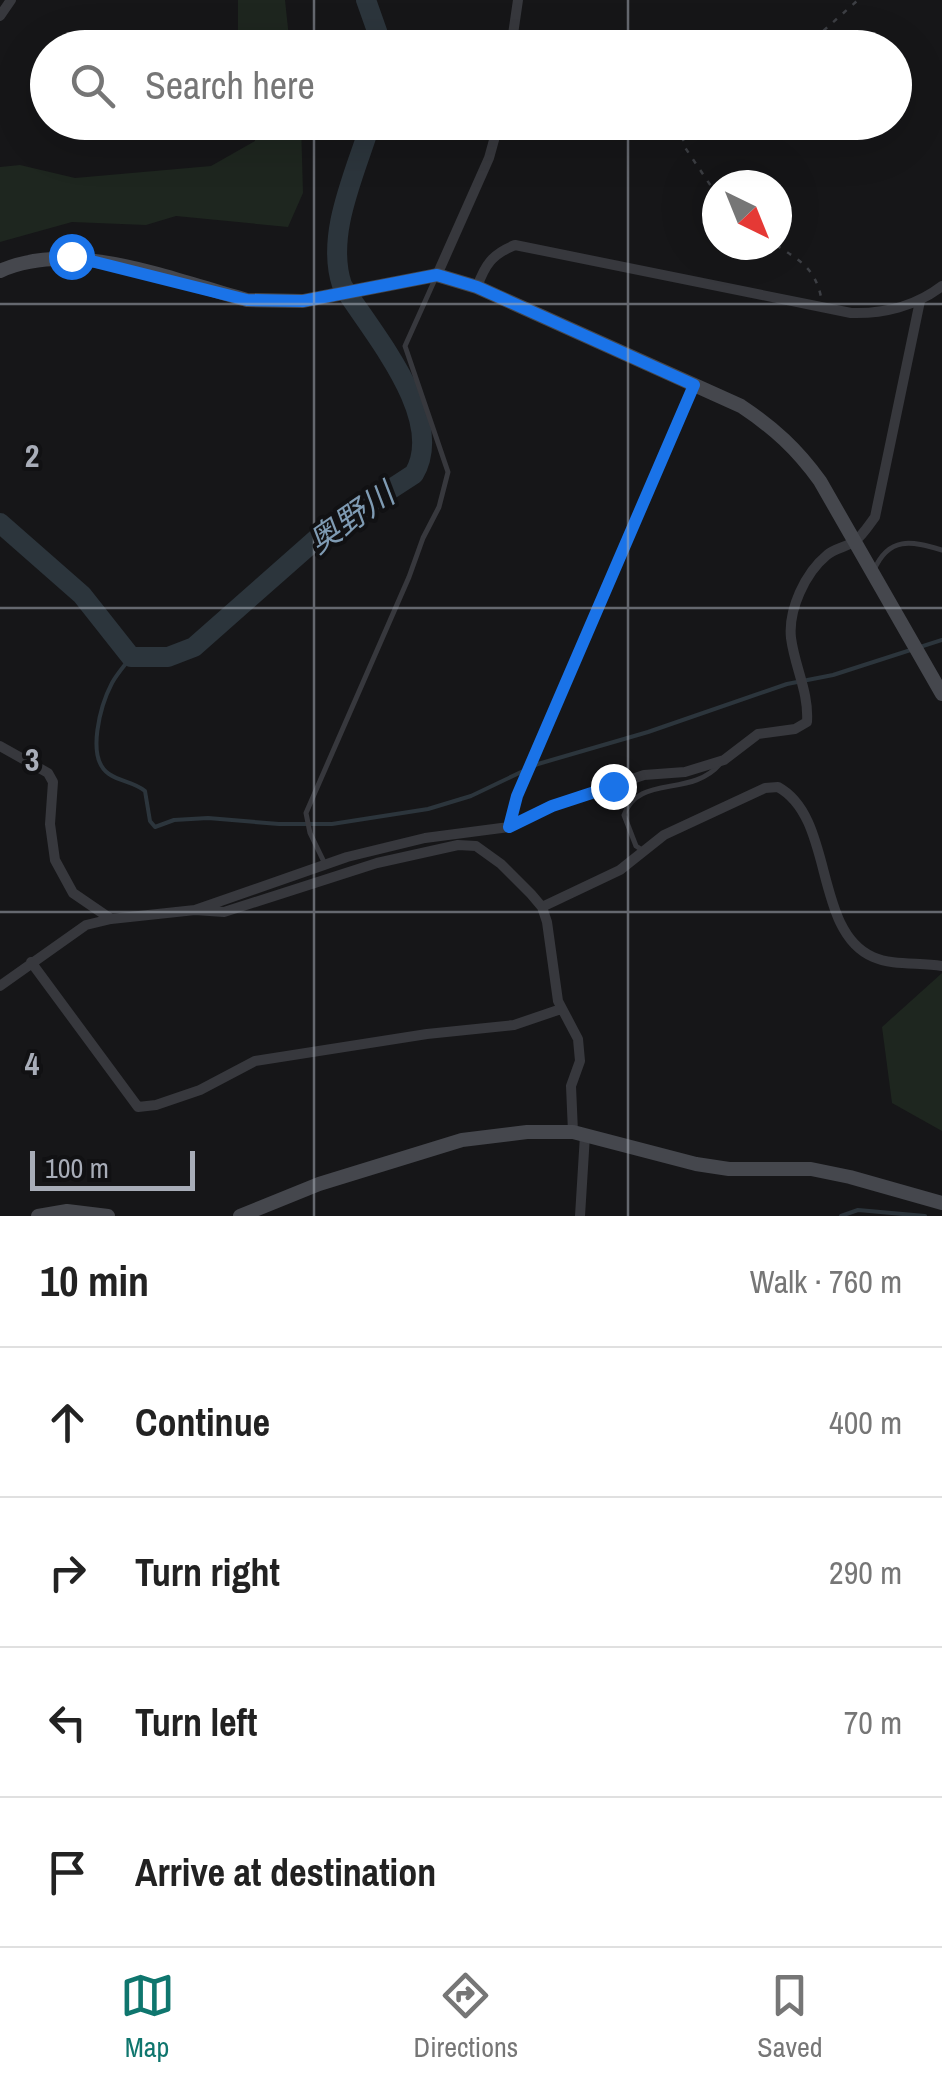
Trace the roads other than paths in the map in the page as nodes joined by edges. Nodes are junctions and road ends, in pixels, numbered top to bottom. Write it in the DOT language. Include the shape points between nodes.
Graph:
graph roads {
  1 [pos="11,0"];
  2 [pos="518,0"];
  3 [pos="0,16"];
  4 [pos="514,30"];
  5 [pos="494,140"];
  6 [pos="0,271"];
  7 [pos="437,275"];
  8 [pos="942,286"];
  9 [pos="477,287"];
  10 [pos="920,301"];
  11 [pos="694,385"];
  12 [pos="854,541"];
  13 [pos="942,550"];
  14 [pos="872,574"];
  15 [pos="942,694"];
  16 [pos="0,746"];
  17 [pos="724,760"];
  18 [pos="509,827"];
  19 [pos="642,850"];
  20 [pos="325,864"];
  21 [pos="542,907"];
  22 [pos="195,910"];
  23 [pos="111,919"];
  24 [pos="31,962"];
  25 [pos="942,966"];
  26 [pos="0,986"];
  27 [pos="561,1009"];
  28 [pos="579,1133"];
  29 [pos="942,1204"];
  30 [pos="38,1216"];
  31 [pos="108,1216"];
  32 [pos="240,1216"];
  33 [pos="580,1216"];
  1 -- 3 [label="street"];
  2 -- 4 [label="street"];
  5 -- 7 [label="street"];
  6 -- 7 [label="street" via="34,258 71,256 273,302"];
  7 -- 9 [label="street"];
  7 -- 20 [label="lane" via="405,346 448,472 439,507 306,813"];
  8 -- 10 [label="street"];
  9 -- 10 [label="street" via="486,264 515,246 824,308 872,314"];
  9 -- 11 [label="street"];
  10 -- 12 [label="street" via="876,517"];
  11 -- 12 [label="street" via="741,406 788,440"];
  11 -- 18 [label="lane"];
  12 -- 14 [label="street"];
  12 -- 17 [label="street" via="829,553 798,598 791,636 807,722 758,734"];
  13 -- 14 [label="lane" via="906,544 887,549"];
  14 -- 15 [label="street"];
  16 -- 23 [label="street" via="54,782 55,860 74,894"];
  17 -- 18 [label="street" via="644,775"];
  17 -- 19 [label="lane" via="703,780 646,790 626,808"];
  18 -- 20 [label="street" via="426,838"];
  19 -- 21 [label="street" via="620,870"];
  19 -- 25 [label="street" via="778,787 796,801 852,940 874,957"];
  20 -- 22 [label="street"];
  21 -- 22 [label="street" via="487,853 458,845 224,912"];
  21 -- 27 [label="street"];
  22 -- 23 [label="street"];
  23 -- 24 [label="street" via="86,925"];
  24 -- 26 [label="street"];
  24 -- 27 [label="street" via="138,1107 200,1090 255,1061 514,1026"];
  27 -- 28 [label="street" via="578,1039 580,1061 571,1086"];
  28 -- 29 [label="street" via="696,1164 850,1177"];
  28 -- 32 [label="street" via="462,1140"];
  28 -- 33 [label="street"];
  30 -- 31 [label="street"];
}
